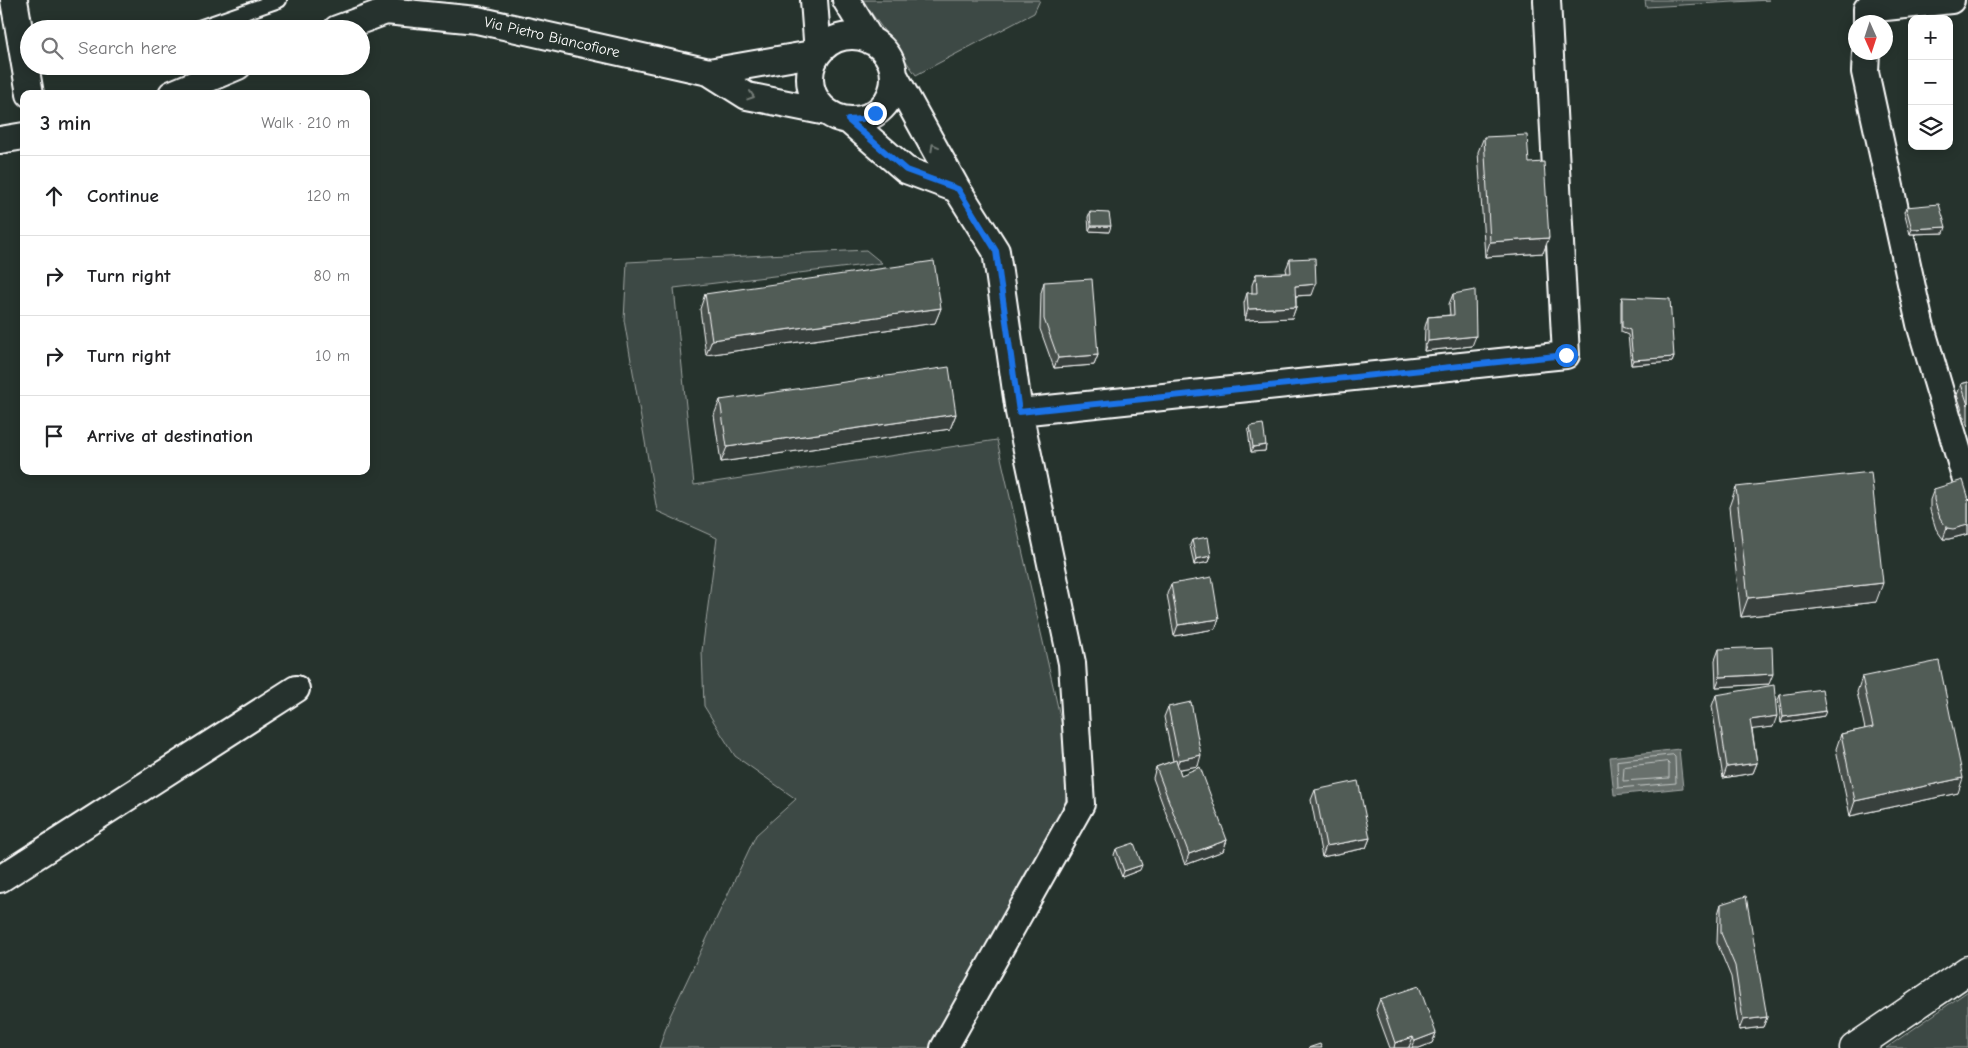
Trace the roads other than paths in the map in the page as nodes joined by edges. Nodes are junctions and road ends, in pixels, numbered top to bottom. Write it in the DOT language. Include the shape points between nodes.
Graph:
graph roads {
  1 [pos="14,0"];
  2 [pos="279,0"];
  3 [pos="814,0"];
  4 [pos="846,0"];
  5 [pos="1547,0"];
  6 [pos="1951,0"];
  7 [pos="386,5"];
  8 [pos="1867,15"];
  9 [pos="222,20"];
  10 [pos="355,20"];
  11 [pos="20,35"];
  12 [pos="871,41"];
  13 [pos="818,53"];
  14 [pos="1866,60"];
  15 [pos="708,72"];
  16 [pos="27,75"];
  17 [pos="217,75"];
  18 [pos="894,75"];
  19 [pos="29,90"];
  20 [pos="181,90"];
  21 [pos="837,116"];
  22 [pos="20,137"];
  23 [pos="0,140"];
  24 [pos="958,189"];
  25 [pos="1019,412"];
  26 [pos="1968,486"];
  27 [pos="296,689"];
  28 [pos="0,879"];
  29 [pos="1968,970"];
  30 [pos="944,1048"];
  31 [pos="1854,1048"];
  1 -- 11 [label="street"];
  2 -- 9 [label="lane"];
  3 -- 13 [label="street"];
  4 -- 12 [label="street"];
  5 -- 25 [label="street" via="1566,355"];
  6 -- 8 [label="street" via="1867,9"];
  7 -- 10 [label="street, Via Pietro Biancofiore"];
  7 -- 15 [label="street, Via Pietro Biancofiore" via="477,20"];
  12 -- 13 [label="street" via="848,36 837,39"];
  12 -- 18 [label="street" via="882,50"];
  13 -- 15 [label="street"];
  13 -- 21 [label="street" via="809,78 812,91 818,103"];
  14 -- 26 [label="street" via="1865,72 1920,324"];
  15 -- 21 [label="street, one-way" via="747,96"];
  16 -- 19 [label="street"];
  17 -- 20 [label="street"];
  18 -- 21 [label="street" via="886,103 875,113 862,119"];
  24 -- 18 [label="street, one-way"];
  21 -- 24 [label="street" via="906,170"];
  22 -- 23 [label="street"];
  24 -- 25 [label="street" via="996,251"];
  25 -- 30 [label="street" via="1072,663 1081,804"];
  27 -- 28 [label="street"];
  29 -- 31 [label="main road"];
}
